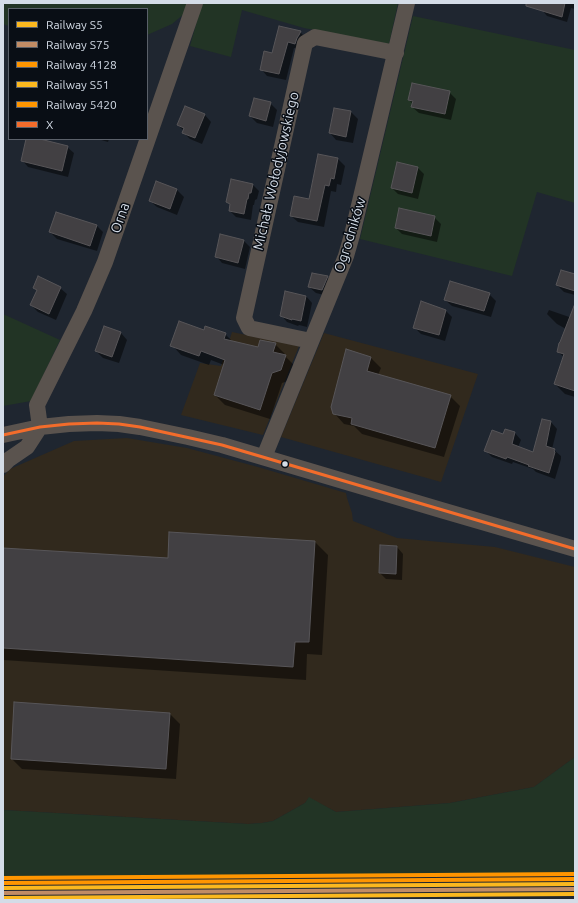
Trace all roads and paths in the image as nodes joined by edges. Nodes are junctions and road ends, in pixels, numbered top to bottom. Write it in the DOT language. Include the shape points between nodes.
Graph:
graph roads {
  1 [pos="195,3"];
  2 [pos="407,3"];
  3 [pos="396,53"];
  4 [pos="148,138"];
  5 [pos="147,140"];
  6 [pos="311,341"];
  7 [pos="40,427"];
  8 [pos="3,435"];
  9 [pos="264,457"];
  10 [pos="3,465"];
  11 [pos="575,549"];
  1 -- 4 [label="street, Orna"];
  2 -- 3 [label="street, Ogrodników"];
  3 -- 6 [label="street, Ogrodników" via="346,256"];
  3 -- 6 [label="street, Michała Wołodyjowskiego" via="315,37 305,43 244,318 249,328"];
  5 -- 7 [label="street, Orna" via="105,262 37,406"];
  6 -- 9 [label="street, Ogrodników"];
  7 -- 8 [label="street"];
  7 -- 9 [label="street" via="68,424 126,425 195,438"];
  7 -- 10 [label="street" via="27,447"];
  9 -- 11 [label="street"];
}
